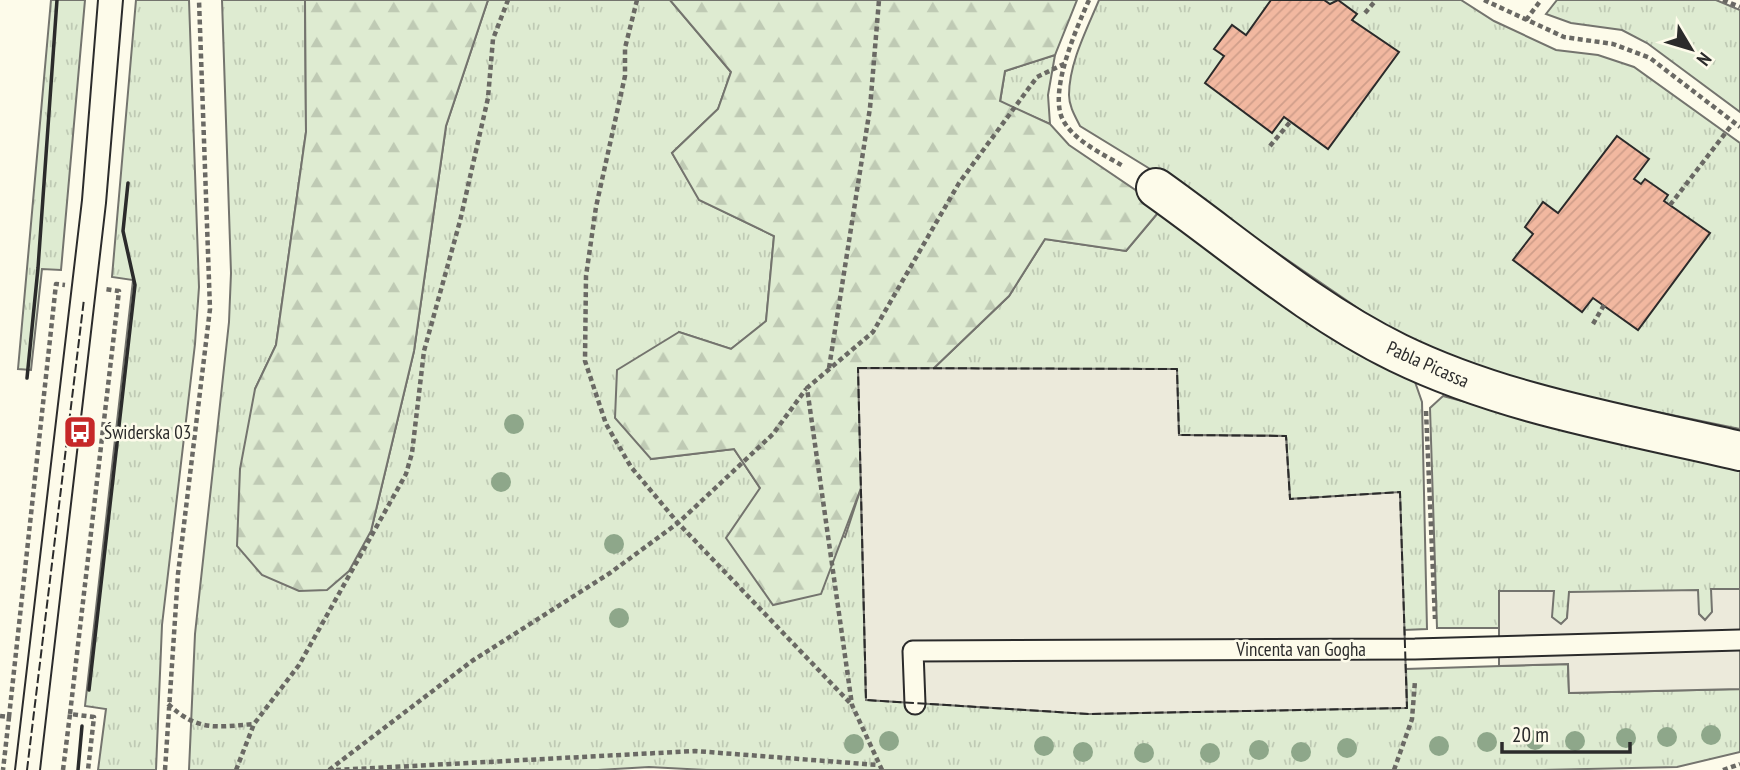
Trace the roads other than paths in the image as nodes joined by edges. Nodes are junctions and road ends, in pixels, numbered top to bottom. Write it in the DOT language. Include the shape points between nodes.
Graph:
graph roads {
  1 [pos="1156,188"];
  2 [pos="1740,451"];
  3 [pos="1740,640"];
  4 [pos="915,704"];
  1 -- 2 [label="street, Pabla Picassa" via="1347,325 1424,365 1504,396"];
  3 -- 4 [label="lane, Vincenta van Gogha" via="1415,649 913,651"];
}
